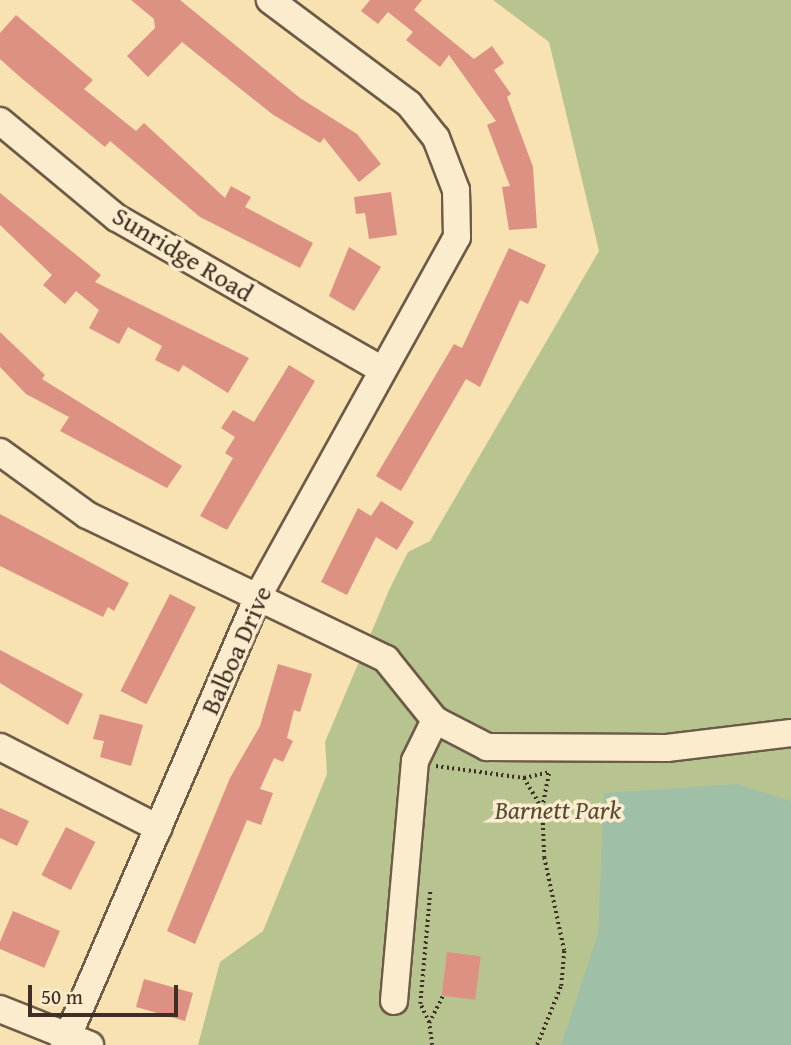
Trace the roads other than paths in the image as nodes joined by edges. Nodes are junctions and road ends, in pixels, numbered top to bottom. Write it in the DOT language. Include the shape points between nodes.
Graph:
graph roads {
  1 [pos="270,0"];
  2 [pos="0,121"];
  3 [pos="379,368"];
  4 [pos="0,452"];
  5 [pos="258,596"];
  6 [pos="435,720"];
  7 [pos="791,733"];
  8 [pos="0,747"];
  9 [pos="159,828"];
  10 [pos="394,1001"];
  11 [pos="0,1009"];
  12 [pos="74,1043"];
  1 -- 3 [label="street, Balboa Drive" via="409,104 436,138 456,190 457,237"];
  2 -- 3 [label="street, Sunridge Road" via="117,218"];
  3 -- 5 [label="street, Balboa Drive"];
  4 -- 5 [label="street" via="87,515"];
  5 -- 6 [label="street" via="352,640 403,673"];
  5 -- 9 [label="street, Balboa Drive"];
  6 -- 7 [label="street" via="477,743 519,752 667,748"];
  6 -- 10 [label="street" via="415,761"];
  8 -- 9 [label="street"];
  9 -- 12 [label="street, Balboa Drive"];
  11 -- 12 [label="street"];
}
